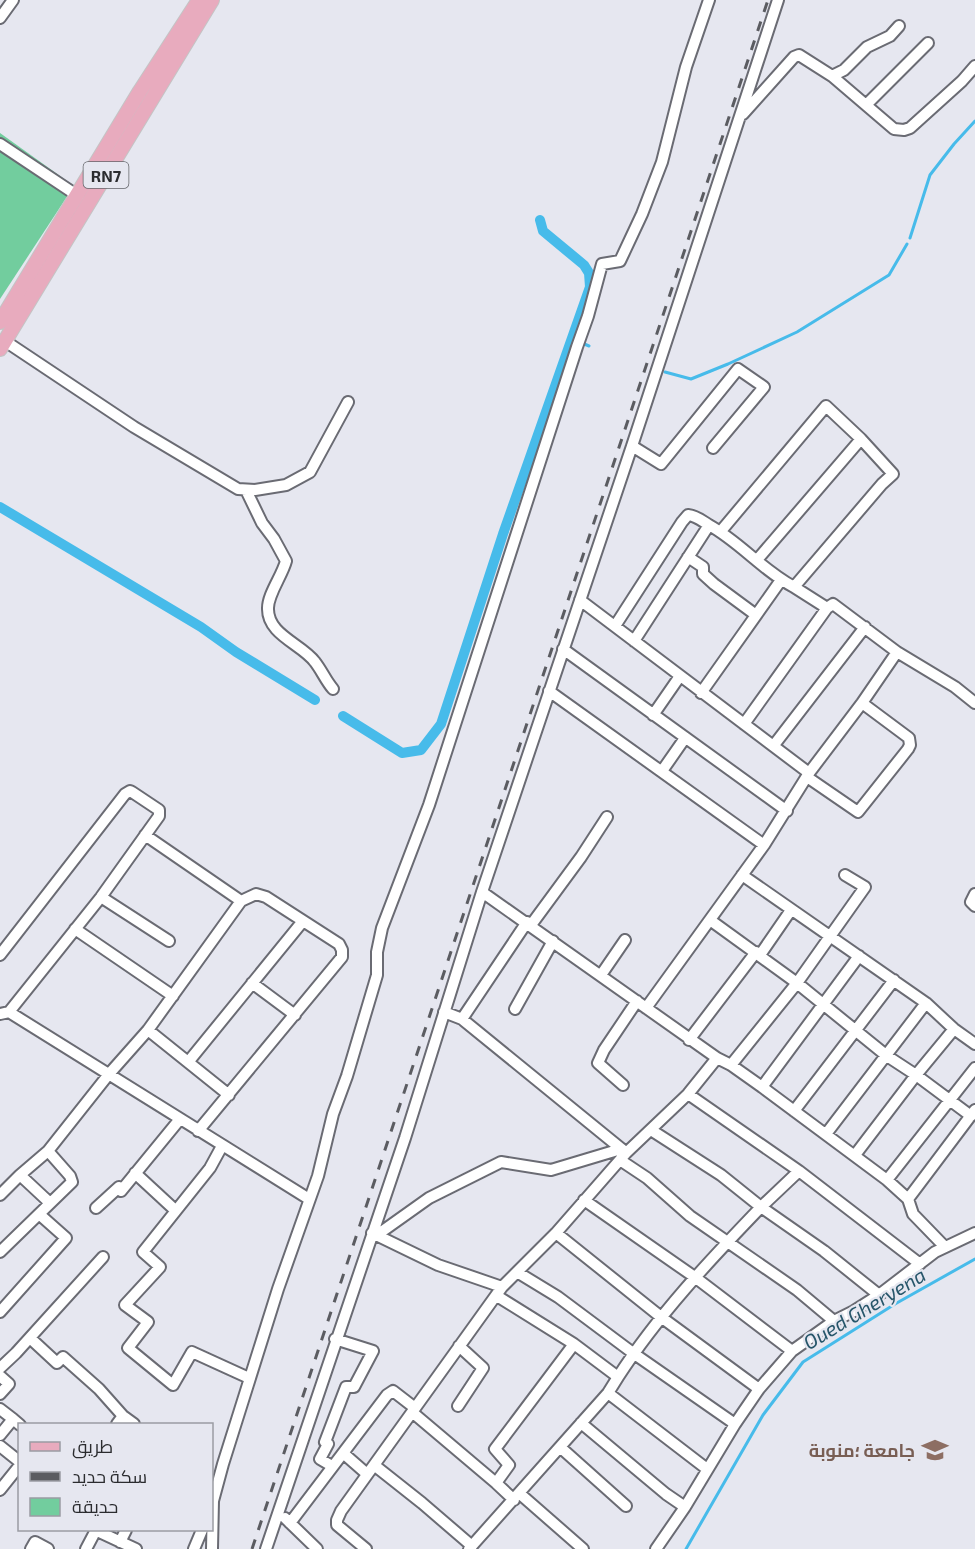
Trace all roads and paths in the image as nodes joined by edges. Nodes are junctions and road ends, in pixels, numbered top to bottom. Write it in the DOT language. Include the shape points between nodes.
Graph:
graph roads {
  1 [pos="13,0"];
  2 [pos="199,0"];
  3 [pos="212,0"];
  4 [pos="709,0"];
  5 [pos="778,0"];
  6 [pos="0,18"];
  7 [pos="899,26"];
  8 [pos="928,43"];
  9 [pos="975,66"];
  10 [pos="832,76"];
  11 [pos="866,105"];
  12 [pos="739,119"];
  13 [pos="0,144"];
  14 [pos="105,164"];
  15 [pos="78,196"];
  16 [pos="0,322"];
  17 [pos="2,345"];
  18 [pos="348,402"];
  19 [pos="861,439"];
  20 [pos="632,446"];
  21 [pos="713,448"];
  22 [pos="246,490"];
  23 [pos="709,525"];
  24 [pos="721,531"];
  25 [pos="688,557"];
  26 [pos="757,560"];
  27 [pos="781,580"];
  28 [pos="794,587"];
  29 [pos="580,600"];
  30 [pos="827,608"];
  31 [pos="756,615"];
  32 [pos="615,626"];
  33 [pos="865,627"];
  34 [pos="634,641"];
  35 [pos="563,649"];
  36 [pos="897,652"];
  37 [pos="680,676"];
  38 [pos="333,689"];
  39 [pos="549,691"];
  40 [pos="701,693"];
  41 [pos="862,703"];
  42 [pos="975,703"];
  43 [pos="653,715"];
  44 [pos="744,724"];
  45 [pos="686,738"];
  46 [pos="774,745"];
  47 [pos="662,771"];
  48 [pos="808,775"];
  49 [pos="787,811"];
  50 [pos="607,817"];
  51 [pos="145,835"];
  52 [pos="764,845"];
  53 [pos="742,875"];
  54 [pos="845,875"];
  55 [pos="482,892"];
  56 [pos="975,894"];
  57 [pos="101,897"];
  58 [pos="241,901"];
  59 [pos="975,906"];
  60 [pos="791,910"];
  61 [pos="710,920"];
  62 [pos="303,921"];
  63 [pos="529,923"];
  64 [pos="75,929"];
  65 [pos="830,937"];
  66 [pos="625,940"];
  67 [pos="169,941"];
  68 [pos="553,941"];
  69 [pos="758,953"];
  70 [pos="0,955"];
  71 [pos="859,956"];
  72 [pos="601,975"];
  73 [pos="894,980"];
  74 [pos="797,983"];
  75 [pos="252,984"];
  76 [pos="173,996"];
  77 [pos="926,1003"];
  78 [pos="641,1005"];
  79 [pos="824,1005"];
  80 [pos="515,1009"];
  81 [pos="444,1012"];
  82 [pos="4,1013"];
  83 [pos="295,1015"];
  84 [pos="462,1019"];
  85 [pos="856,1029"];
  86 [pos="954,1029"];
  87 [pos="148,1030"];
  88 [pos="973,1038"];
  89 [pos="689,1040"];
  90 [pos="887,1056"];
  91 [pos="717,1058"];
  92 [pos="189,1061"];
  93 [pos="731,1065"];
  94 [pos="975,1068"];
  95 [pos="109,1074"];
  96 [pos="916,1075"];
  97 [pos="623,1085"];
  98 [pos="762,1087"];
  99 [pos="688,1094"];
  100 [pos="229,1095"];
  101 [pos="950,1100"];
  102 [pos="794,1111"];
  103 [pos="973,1113"];
  104 [pos="180,1119"];
  105 [pos="651,1130"];
  106 [pos="198,1131"];
  107 [pos="826,1134"];
  108 [pos="222,1146"];
  109 [pos="48,1151"];
  110 [pos="623,1154"];
  111 [pos="855,1155"];
  112 [pos="799,1171"];
  113 [pos="135,1173"];
  114 [pos="20,1175"];
  115 [pos="887,1180"];
  116 [pos="0,1195"];
  117 [pos="309,1199"];
  118 [pos="908,1199"];
  119 [pos="584,1200"];
  120 [pos="50,1203"];
  121 [pos="761,1207"];
  122 [pos="96,1208"];
  123 [pos="175,1210"];
  124 [pos="39,1214"];
  125 [pos="556,1233"];
  126 [pos="975,1233"];
  127 [pos="375,1234"];
  128 [pos="728,1242"];
  129 [pos="945,1247"];
  130 [pos="0,1252"];
  131 [pos="103,1257"];
  132 [pos="921,1264"];
  133 [pos="517,1272"];
  134 [pos="696,1278"];
  135 [pos="499,1292"];
  136 [pos="879,1295"];
  137 [pos="0,1312"];
  138 [pos="661,1317"];
  139 [pos="834,1321"];
  140 [pos="30,1338"];
  141 [pos="335,1339"];
  142 [pos="573,1344"];
  143 [pos="459,1346"];
  144 [pos="792,1351"];
  145 [pos="633,1353"];
  146 [pos="0,1368"];
  147 [pos="0,1376"];
  148 [pos="618,1377"];
  149 [pos="249,1378"];
  150 [pos="759,1389"];
  151 [pos="0,1394"];
  152 [pos="608,1394"];
  153 [pos="458,1406"];
  154 [pos="0,1409"];
  155 [pos="414,1410"];
  156 [pos="120,1420"];
  157 [pos="16,1422"];
  158 [pos="582,1423"];
  159 [pos="735,1424"];
  160 [pos="0,1435"];
  161 [pos="0,1446"];
  162 [pos="560,1447"];
  163 [pos="343,1453"];
  164 [pos="18,1462"];
  165 [pos="332,1466"];
  166 [pos="18,1467"];
  167 [pos="371,1469"];
  168 [pos="707,1469"];
  169 [pos="496,1482"];
  170 [pos="0,1490"];
  171 [pos="517,1496"];
  172 [pos="213,1499"];
  173 [pos="626,1506"];
  174 [pos="686,1507"];
  175 [pos="278,1513"];
  176 [pos="290,1523"];
  177 [pos="95,1531"];
  178 [pos="97,1531"];
  179 [pos="126,1531"];
  180 [pos="201,1531"];
  181 [pos="212,1531"];
  182 [pos="120,1542"];
  183 [pos="472,1545"];
  184 [pos="31,1549"];
  185 [pos="48,1549"];
  186 [pos="86,1549"];
  187 [pos="136,1549"];
  188 [pos="194,1549"];
  189 [pos="212,1549"];
  190 [pos="266,1549"];
  191 [pos="317,1549"];
  192 [pos="366,1549"];
  193 [pos="486,1549"];
  194 [pos="583,1549"];
  195 [pos="656,1549"];
  1 -- 6 [label="street"];
  2 -- 14 [label="main road, RN7" via="140,91"];
  3 -- 14 [label="main road, RN7"];
  4 -- 117 [label="street" via="654,183 620,261 603,264 429,805 382,928 374,984"];
  5 -- 12 [label="street"];
  7 -- 10 [label="street"];
  8 -- 11 [label="street"];
  9 -- 11 [label="street" via="910,128 894,129"];
  10 -- 11 [label="street"];
  10 -- 12 [label="street" via="799,55 794,57"];
  12 -- 20 [label="street"];
  13 -- 15 [label="street"];
  14 -- 15 [label="main road, RN7"];
  14 -- 17 [label="main road, RN7"];
  15 -- 16 [label="main road, RN7"];
  17 -- 22 [label="street" via="238,489"];
  18 -- 22 [label="street" via="310,472 286,485"];
  19 -- 24 [label="street" via="826,406"];
  19 -- 26 [label="street"];
  19 -- 28 [label="street" via="893,474"];
  20 -- 21 [label="street" via="661,464 738,369 764,387"];
  20 -- 29 [label="street"];
  22 -- 38 [label="street" via="286,561 268,609 272,623 315,661"];
  23 -- 24 [label="street"];
  23 -- 25 [label="street"];
  23 -- 32 [label="street" via="693,515 685,517"];
  24 -- 26 [label="street"];
  25 -- 31 [label="street" via="703,567 703,574 714,584"];
  25 -- 34 [label="street"];
  26 -- 27 [label="street"];
  27 -- 28 [label="street"];
  27 -- 31 [label="street"];
  28 -- 30 [label="street"];
  29 -- 32 [label="street"];
  29 -- 35 [label="street"];
  30 -- 33 [label="street" via="836,605"];
  30 -- 44 [label="street"];
  31 -- 40 [label="street"];
  32 -- 34 [label="street"];
  33 -- 36 [label="street"];
  33 -- 46 [label="street"];
  34 -- 37 [label="street"];
  35 -- 39 [label="street"];
  35 -- 43 [label="street"];
  36 -- 41 [label="street"];
  36 -- 42 [label="street"];
  37 -- 40 [label="street"];
  37 -- 43 [label="street"];
  39 -- 47 [label="street"];
  39 -- 55 [label="street"];
  40 -- 44 [label="street"];
  41 -- 48 [label="street"];
  41 -- 48 [label="street" via="909,738 908,749 858,812"];
  43 -- 45 [label="street"];
  44 -- 46 [label="street"];
  45 -- 47 [label="street"];
  45 -- 49 [label="street"];
  46 -- 48 [label="street"];
  47 -- 52 [label="street"];
  48 -- 49 [label="street"];
  49 -- 52 [label="street"];
  50 -- 63 [label="street"];
  51 -- 57 [label="street"];
  51 -- 58 [label="street"];
  51 -- 70 [label="street" via="159,810 127,792"];
  52 -- 53 [label="street"];
  53 -- 60 [label="street"];
  53 -- 61 [label="street"];
  54 -- 65 [label="street" via="865,887"];
  55 -- 63 [label="street"];
  55 -- 81 [label="street"];
  56 -- 59 [label="street" via="971,902"];
  57 -- 64 [label="street"];
  57 -- 67 [label="street"];
  58 -- 62 [label="street" via="256,894 266,897"];
  58 -- 76 [label="street"];
  60 -- 65 [label="street"];
  60 -- 69 [label="street"];
  61 -- 69 [label="street"];
  61 -- 78 [label="street"];
  62 -- 75 [label="street"];
  62 -- 83 [label="street" via="339,944 342,957"];
  63 -- 68 [label="street"];
  63 -- 84 [label="street"];
  64 -- 76 [label="street"];
  64 -- 82 [label="street"];
  65 -- 71 [label="street"];
  65 -- 74 [label="street"];
  66 -- 72 [label="street"];
  68 -- 72 [label="street"];
  68 -- 80 [label="street"];
  69 -- 74 [label="street"];
  69 -- 89 [label="street"];
  71 -- 73 [label="street"];
  71 -- 79 [label="street"];
  72 -- 78 [label="street"];
  73 -- 77 [label="street"];
  73 -- 85 [label="street"];
  74 -- 79 [label="street"];
  74 -- 93 [label="street"];
  75 -- 83 [label="street"];
  75 -- 92 [label="street"];
  76 -- 87 [label="street"];
  77 -- 86 [label="street"];
  77 -- 90 [label="street"];
  78 -- 89 [label="street"];
  78 -- 97 [label="street" via="604,1050 598,1064"];
  79 -- 85 [label="street"];
  79 -- 98 [label="street"];
  81 -- 84 [label="street"];
  81 -- 127 [label="street"];
  82 -- 95 [label="street"];
  83 -- 100 [label="street"];
  84 -- 110 [label="street"];
  85 -- 90 [label="street"];
  85 -- 102 [label="street"];
  86 -- 88 [label="street"];
  86 -- 96 [label="street"];
  87 -- 92 [label="street"];
  87 -- 95 [label="street"];
  89 -- 91 [label="street"];
  90 -- 96 [label="street"];
  90 -- 107 [label="street"];
  91 -- 93 [label="street"];
  91 -- 99 [label="street"];
  92 -- 100 [label="street"];
  93 -- 98 [label="street"];
  94 -- 101 [label="street"];
  95 -- 104 [label="street"];
  95 -- 109 [label="street"];
  96 -- 101 [label="street"];
  96 -- 111 [label="street"];
  98 -- 102 [label="street"];
  99 -- 105 [label="street"];
  99 -- 112 [label="street"];
  100 -- 106 [label="street"];
  101 -- 103 [label="street"];
  101 -- 115 [label="street"];
  102 -- 107 [label="street"];
  103 -- 118 [label="street"];
  104 -- 106 [label="street"];
  104 -- 113 [label="street"];
  105 -- 110 [label="street"];
  105 -- 121 [label="street" via="721,1174"];
  106 -- 108 [label="street"];
  107 -- 111 [label="street"];
  108 -- 117 [label="street"];
  108 -- 123 [label="street" via="210,1168"];
  109 -- 114 [label="street"];
  109 -- 120 [label="street" via="72,1182"];
  110 -- 119 [label="street"];
  110 -- 127 [label="street" via="551,1170 501,1162 429,1198"];
  110 -- 128 [label="street" via="690,1216"];
  111 -- 115 [label="street"];
  112 -- 121 [label="street"];
  112 -- 132 [label="street"];
  113 -- 122 [label="street" via="121,1191 119,1187"];
  113 -- 123 [label="street"];
  114 -- 116 [label="street"];
  114 -- 120 [label="street"];
  115 -- 118 [label="street"];
  117 -- 149 [label="street"];
  118 -- 129 [label="street" via="913,1214"];
  119 -- 125 [label="street"];
  119 -- 134 [label="street"];
  120 -- 124 [label="street"];
  121 -- 128 [label="street"];
  121 -- 136 [label="street"];
  123 -- 149 [label="street" via="144,1252 160,1267 125,1305 148,1322 128,1348 173,1385 192,1352"];
  124 -- 130 [label="street"];
  124 -- 137 [label="street" via="66,1238"];
  125 -- 133 [label="street"];
  125 -- 138 [label="street"];
  126 -- 129 [label="street"];
  127 -- 135 [label="street"];
  127 -- 141 [label="street"];
  128 -- 134 [label="street"];
  128 -- 139 [label="street"];
  129 -- 132 [label="street"];
  131 -- 140 [label="street"];
  132 -- 136 [label="street"];
  133 -- 135 [label="street"];
  133 -- 145 [label="street"];
  134 -- 138 [label="street"];
  134 -- 144 [label="street"];
  135 -- 142 [label="street"];
  135 -- 143 [label="street"];
  136 -- 139 [label="street"];
  138 -- 145 [label="street"];
  138 -- 150 [label="street"];
  139 -- 144 [label="street"];
  140 -- 146 [label="street"];
  140 -- 156 [label="street" via="57,1363 63,1357 99,1389"];
  141 -- 165 [label="street" via="373,1351 354,1387 346,1387 325,1442 328,1444 320,1459"];
  141 -- 175 [label="street"];
  142 -- 148 [label="street"];
  142 -- 169 [label="street" via="497,1444 495,1451 509,1465"];
  143 -- 153 [label="street" via="483,1368"];
  143 -- 155 [label="street"];
  144 -- 150 [label="street"];
  145 -- 148 [label="street"];
  145 -- 159 [label="street"];
  147 -- 151 [label="street" via="9,1384"];
  148 -- 152 [label="street"];
  149 -- 172 [label="street"];
  150 -- 159 [label="street"];
  152 -- 158 [label="street"];
  152 -- 168 [label="street"];
  154 -- 157 [label="street"];
  155 -- 163 [label="street" via="393,1391"];
  155 -- 167 [label="street"];
  155 -- 169 [label="street"];
  157 -- 160 [label="street"];
  158 -- 162 [label="street"];
  158 -- 174 [label="street"];
  159 -- 168 [label="street"];
  161 -- 164 [label="street"];
  162 -- 171 [label="street"];
  162 -- 173 [label="street"];
  163 -- 165 [label="street"];
  163 -- 167 [label="street"];
  165 -- 176 [label="street"];
  166 -- 170 [label="street"];
  167 -- 183 [label="street" via="423,1503"];
  167 -- 192 [label="street" via="336,1520"];
  168 -- 174 [label="street"];
  169 -- 171 [label="street"];
  171 -- 183 [label="street"];
  171 -- 194 [label="street"];
  174 -- 195 [label="street"];
  175 -- 176 [label="street"];
  175 -- 190 [label="street"];
  176 -- 191 [label="street"];
  177 -- 186 [label="street"];
  178 -- 182 [label="street"];
  179 -- 182 [label="street"];
  180 -- 188 [label="street"];
  181 -- 189 [label="street"];
  182 -- 187 [label="street"];
  183 -- 193 [label="street"];
  184 -- 185 [label="street" via="35,1542"];
}
